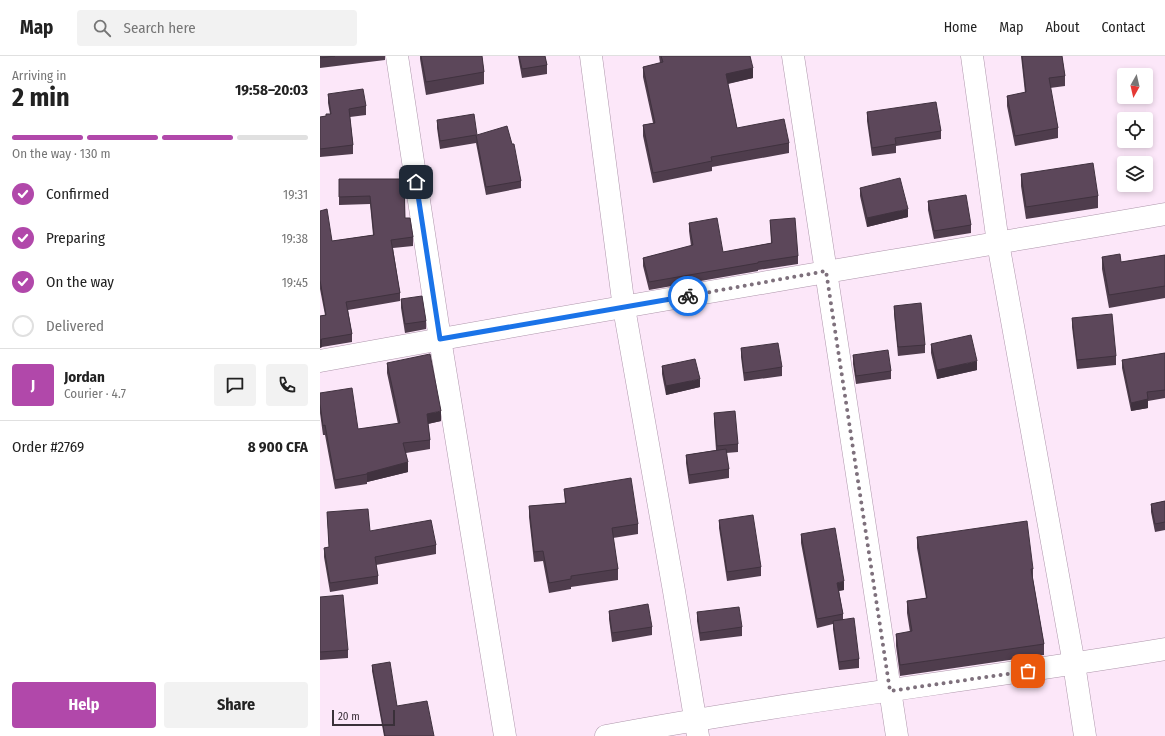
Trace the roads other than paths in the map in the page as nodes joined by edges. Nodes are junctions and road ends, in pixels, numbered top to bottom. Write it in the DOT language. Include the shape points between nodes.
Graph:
graph roads {
  1 [pos="397,56"];
  2 [pos="591,56"];
  3 [pos="793,56"];
  4 [pos="972,56"];
  5 [pos="1165,214"];
  6 [pos="998,243"];
  7 [pos="826,271"];
  8 [pos="624,308"];
  9 [pos="440,339"];
  10 [pos="320,361"];
  11 [pos="1165,649"];
  12 [pos="1074,664"];
  13 [pos="890,691"];
  14 [pos="697,728"];
  15 [pos="505,736"];
  16 [pos="606,736"];
  17 [pos="897,736"];
  18 [pos="1085,736"];
  1 -- 9 [label="street"];
  2 -- 8 [label="street"];
  3 -- 7 [label="street"];
  4 -- 6 [label="street"];
  5 -- 6 [label="street"];
  6 -- 7 [label="street"];
  6 -- 12 [label="street"];
  7 -- 8 [label="street"];
  7 -- 13 [label="street"];
  8 -- 9 [label="street"];
  8 -- 14 [label="street"];
  9 -- 10 [label="street"];
  9 -- 15 [label="street"];
  11 -- 12 [label="street"];
  12 -- 13 [label="street"];
  12 -- 18 [label="street"];
  13 -- 14 [label="street"];
  13 -- 17 [label="street"];
  14 -- 16 [label="street"];
}
